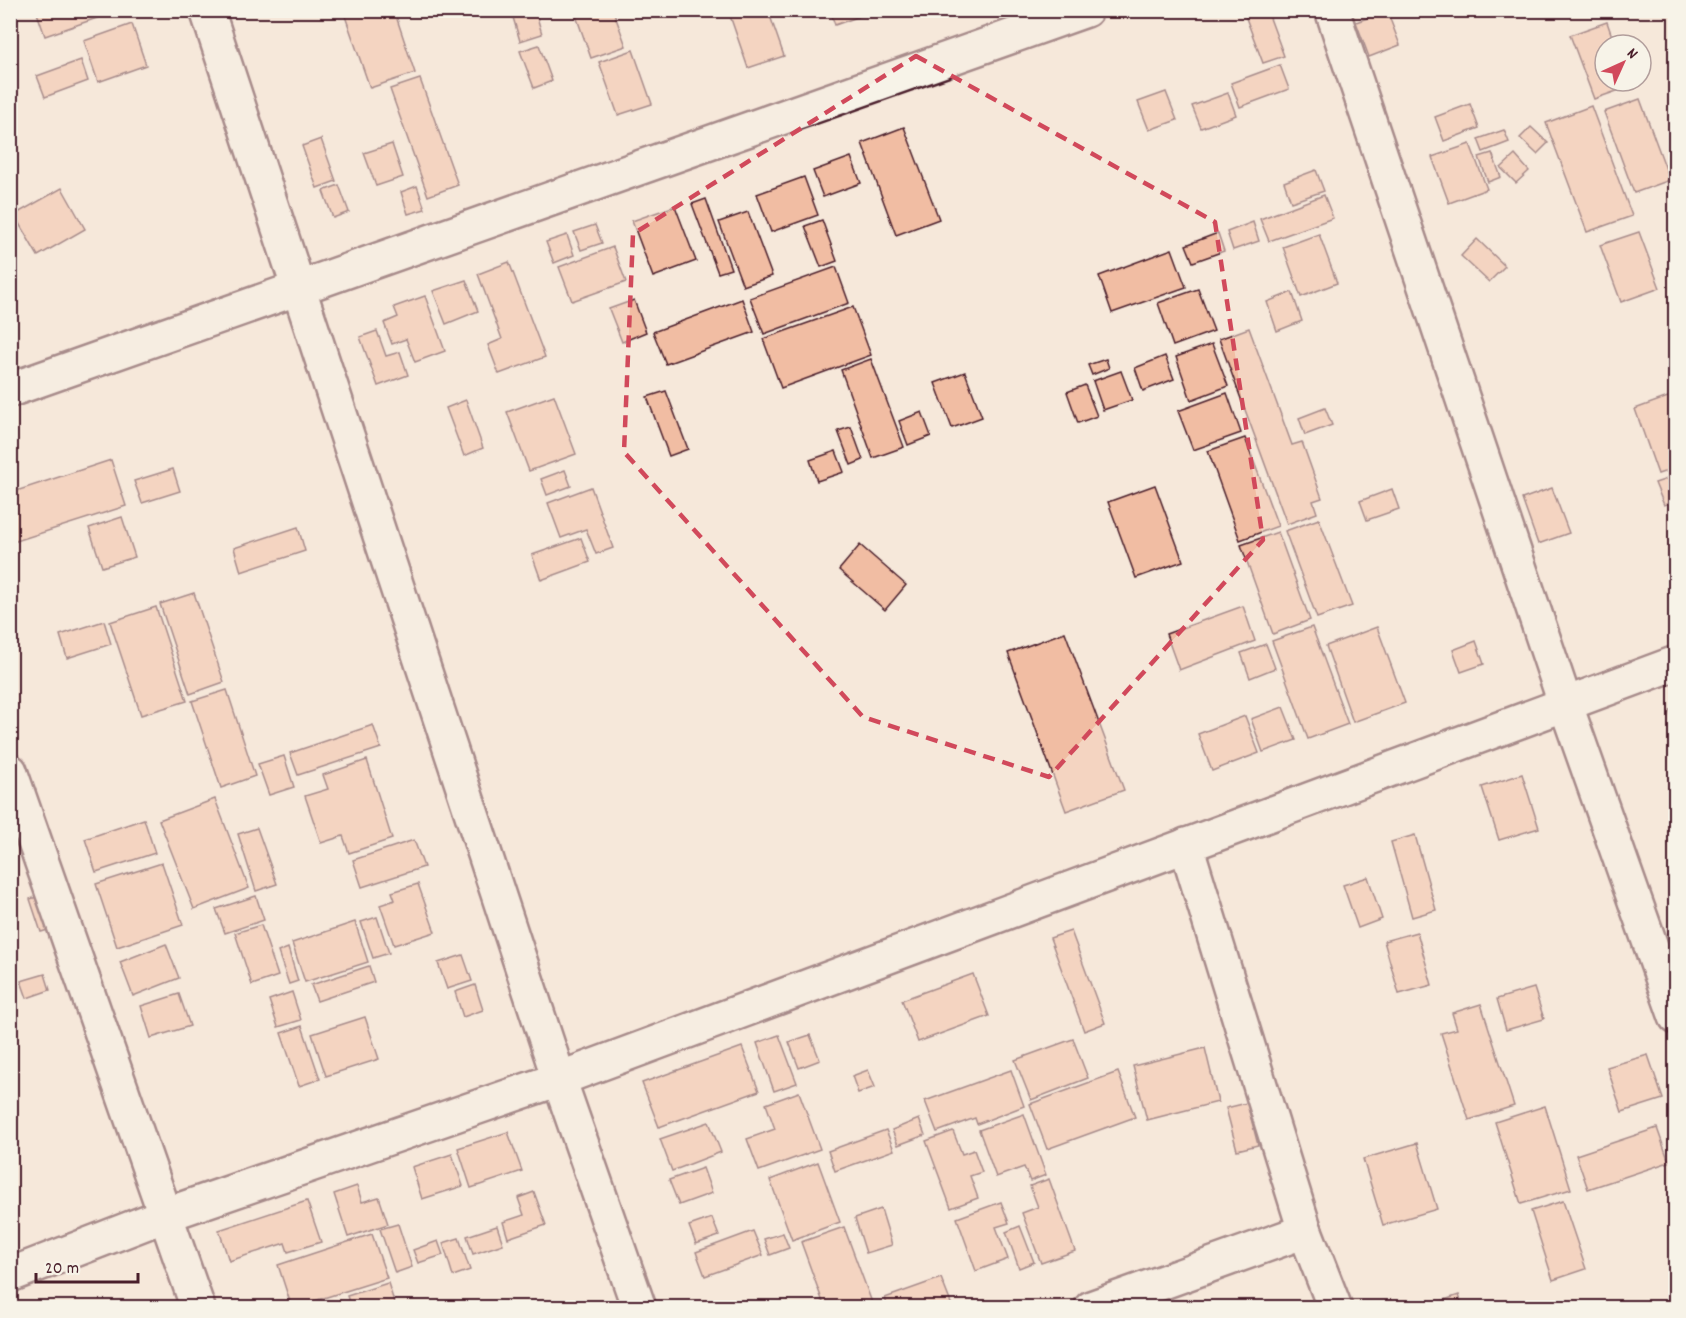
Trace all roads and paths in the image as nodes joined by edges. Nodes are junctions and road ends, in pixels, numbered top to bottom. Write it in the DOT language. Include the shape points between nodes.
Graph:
graph roads {
  1 [pos="207,10"];
  2 [pos="1086,10"];
  3 [pos="1332,10"];
  4 [pos="297,290"];
  5 [pos="10,390"];
  6 [pos="1676,663"];
  7 [pos="1565,703"];
  8 [pos="10,771"];
  9 [pos="1185,845"];
  10 [pos="1676,1017"];
  11 [pos="559,1079"];
  12 [pos="165,1215"];
  13 [pos="1305,1231"];
  14 [pos="10,1275"];
  15 [pos="198,1308"];
  16 [pos="639,1308"];
  17 [pos="1091,1308"];
  18 [pos="1335,1308"];
  1 -- 4 [label="street"];
  2 -- 4 [label="street"];
  3 -- 7 [label="street"];
  4 -- 5 [label="street"];
  4 -- 11 [label="street"];
  6 -- 7 [label="street"];
  7 -- 9 [label="street"];
  7 -- 10 [label="street"];
  8 -- 12 [label="street"];
  9 -- 11 [label="street"];
  9 -- 13 [label="street"];
  11 -- 12 [label="street"];
  11 -- 16 [label="street"];
  12 -- 14 [label="street"];
  12 -- 15 [label="street"];
  13 -- 17 [label="street"];
  13 -- 18 [label="street"];
}
